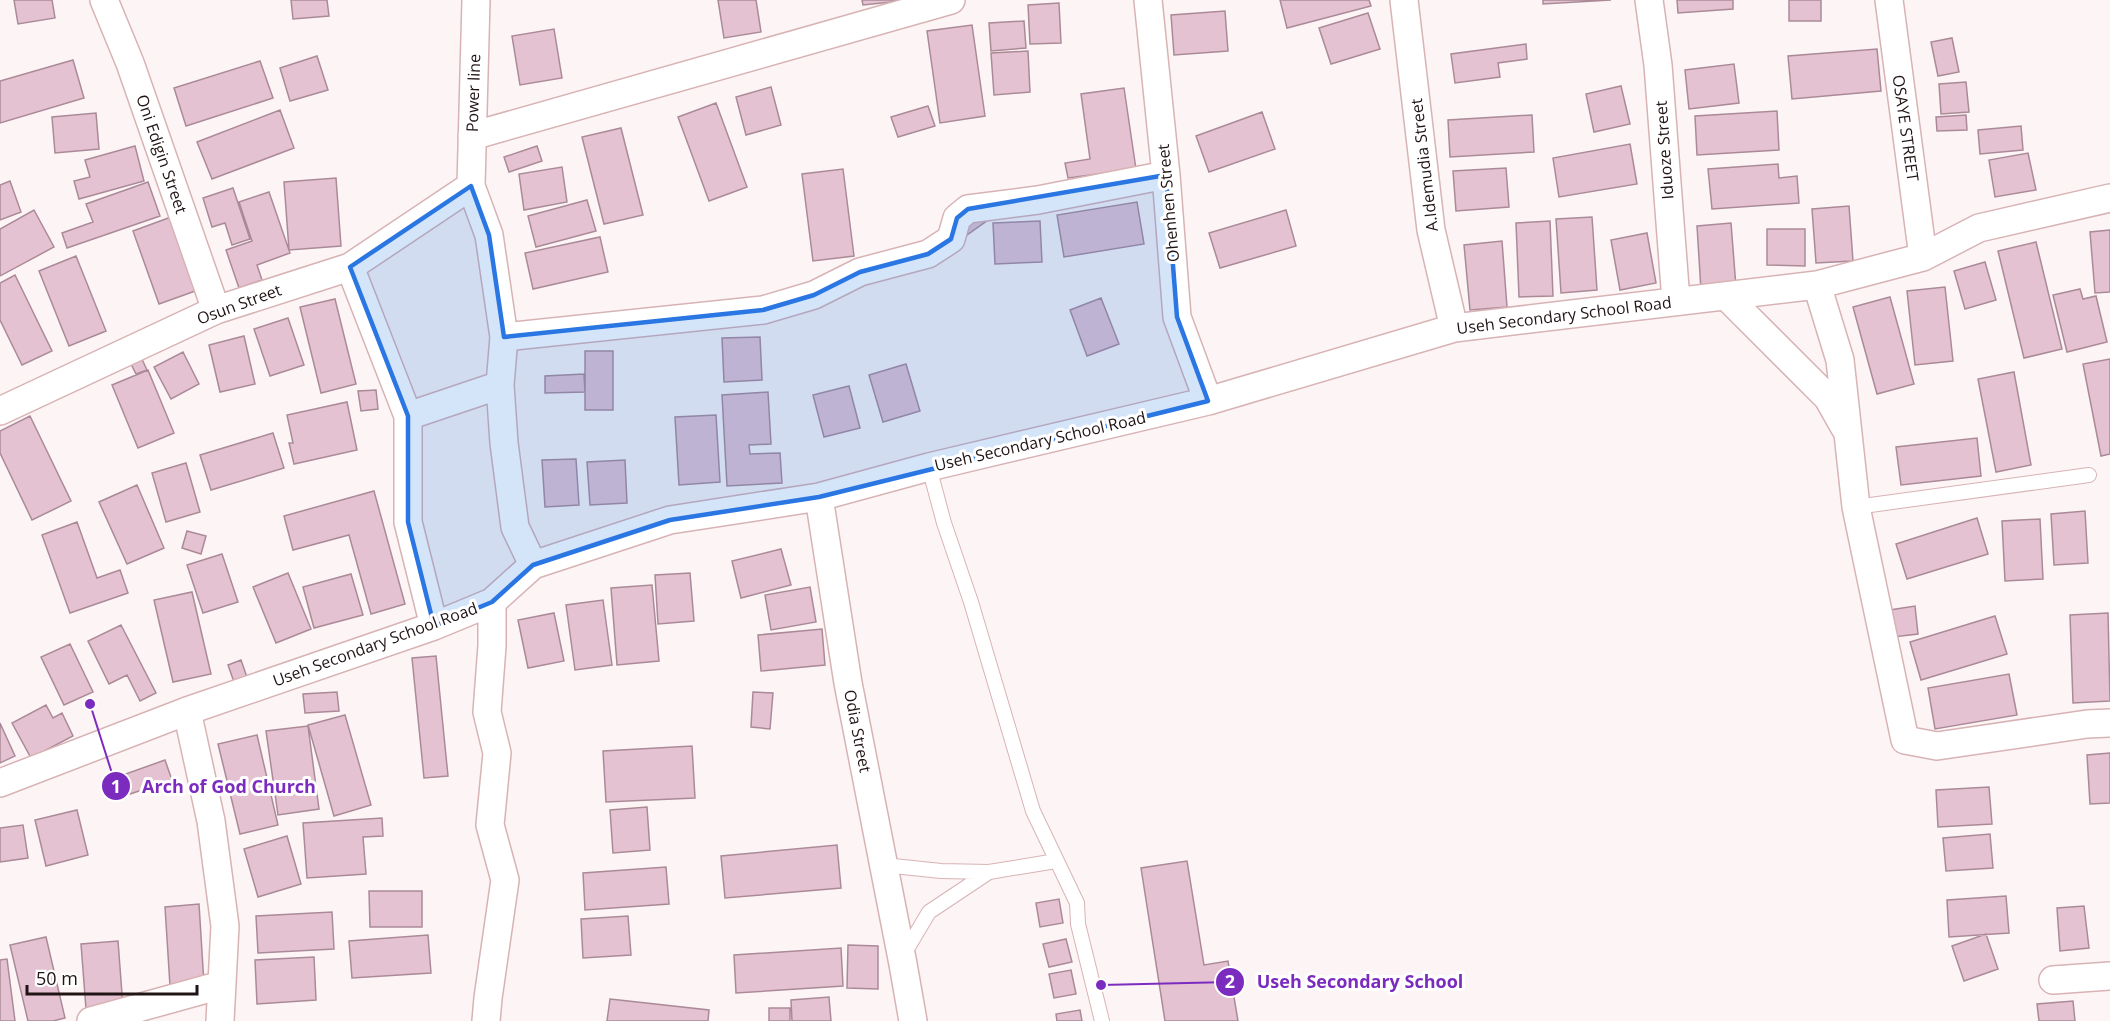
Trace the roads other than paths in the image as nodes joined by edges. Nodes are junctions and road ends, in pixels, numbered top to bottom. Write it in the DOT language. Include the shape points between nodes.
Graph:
graph roads {
  1 [pos="104,0"];
  2 [pos="476,0"];
  3 [pos="951,0"];
  4 [pos="1148,0"];
  5 [pos="1404,0"];
  6 [pos="1649,0"];
  7 [pos="1889,0"];
  8 [pos="472,136"];
  9 [pos="1166,175"];
  10 [pos="471,186"];
  11 [pos="2110,198"];
  12 [pos="1923,257"];
  13 [pos="350,267"];
  14 [pos="1817,285"];
  15 [pos="1726,296"];
  16 [pos="1676,301"];
  17 [pos="216,310"];
  18 [pos="1454,328"];
  19 [pos="504,337"];
  20 [pos="500,385"];
  21 [pos="1208,401"];
  22 [pos="0,411"];
  23 [pos="408,416"];
  24 [pos="1850,435"];
  25 [pos="929,467"];
  26 [pos="2089,475"];
  27 [pos="819,496"];
  28 [pos="1856,507"];
  29 [pos="533,565"];
  30 [pos="492,602"];
  31 [pos="434,626"];
  32 [pos="187,711"];
  33 [pos="2110,723"];
  34 [pos="0,783"];
  35 [pos="1056,861"];
  36 [pos="884,865"];
  37 [pos="989,872"];
  38 [pos="903,961"];
  39 [pos="2110,976"];
  40 [pos="2053,980"];
  41 [pos="221,984"];
  42 [pos="91,1021"];
  43 [pos="220,1021"];
  44 [pos="486,1021"];
  45 [pos="913,1021"];
  46 [pos="1102,1021"];
  1 -- 17 [label="street, Oni Edigin Street" via="130,63"];
  2 -- 8 [label="street, Power line"];
  3 -- 8 [label="street"];
  4 -- 9 [label="street, Ohenhen Street"];
  5 -- 18 [label="street, A.Idemudia Street" via="1431,230"];
  6 -- 16 [label="street, Iduoze Street" via="1658,64"];
  7 -- 12 [label="street, OSAYE STREET"];
  8 -- 10 [label="street, Power line"];
  9 -- 19 [label="street" via="968,209 957,218 951,239 928,254 860,272 814,295 763,310"];
  9 -- 21 [label="street, Ohenhen Street" via="1177,317"];
  10 -- 13 [label="street, Osun Street"];
  10 -- 19 [label="street" via="489,235"];
  11 -- 12 [label="street, Useh Secondary School Road" via="1979,228"];
  12 -- 14 [label="street, Useh Secondary School Road"];
  13 -- 17 [label="street, Osun Street"];
  13 -- 23 [label="street"];
  14 -- 15 [label="street, Useh Secondary School Road"];
  14 -- 24 [label="street" via="1840,360"];
  15 -- 16 [label="street, Useh Secondary School Road"];
  15 -- 24 [label="street" via="1828,398"];
  16 -- 18 [label="street, Useh Secondary School Road"];
  17 -- 22 [label="street, Osun Street"];
  18 -- 21 [label="street, Useh Secondary School Road"];
  19 -- 20 [label="street"];
  20 -- 23 [label="street"];
  20 -- 29 [label="street" via="515,527"];
  21 -- 25 [label="street, Useh Secondary School Road"];
  23 -- 31 [label="street" via="408,522"];
  24 -- 28 [label="street"];
  25 -- 27 [label="street, Useh Secondary School Road"];
  25 -- 35 [label="lane" via="1016,759 1033,811"];
  26 -- 28 [label="lane"];
  27 -- 29 [label="street, Useh Secondary School Road" via="670,520"];
  27 -- 36 [label="street, Odia Street" via="848,683"];
  28 -- 33 [label="street" via="1905,740 1937,746"];
  29 -- 30 [label="street, Useh Secondary School Road"];
  30 -- 31 [label="street, Useh Secondary School Road"];
  30 -- 44 [label="street" via="487,712 497,753 490,825 505,879"];
  31 -- 32 [label="street, Useh Secondary School Road"];
  32 -- 34 [label="street, Useh Secondary School Road"];
  32 -- 41 [label="street" via="211,820 225,926"];
  35 -- 37 [label="lane"];
  35 -- 46 [label="lane" via="1077,903 1078,924"];
  36 -- 37 [label="lane"];
  36 -- 38 [label="street, Odia Street"];
  37 -- 38 [label="lane" via="928,912"];
  38 -- 45 [label="street, Odia Street"];
  39 -- 40 [label="street"];
  41 -- 42 [label="street"];
  41 -- 43 [label="street"];
}
